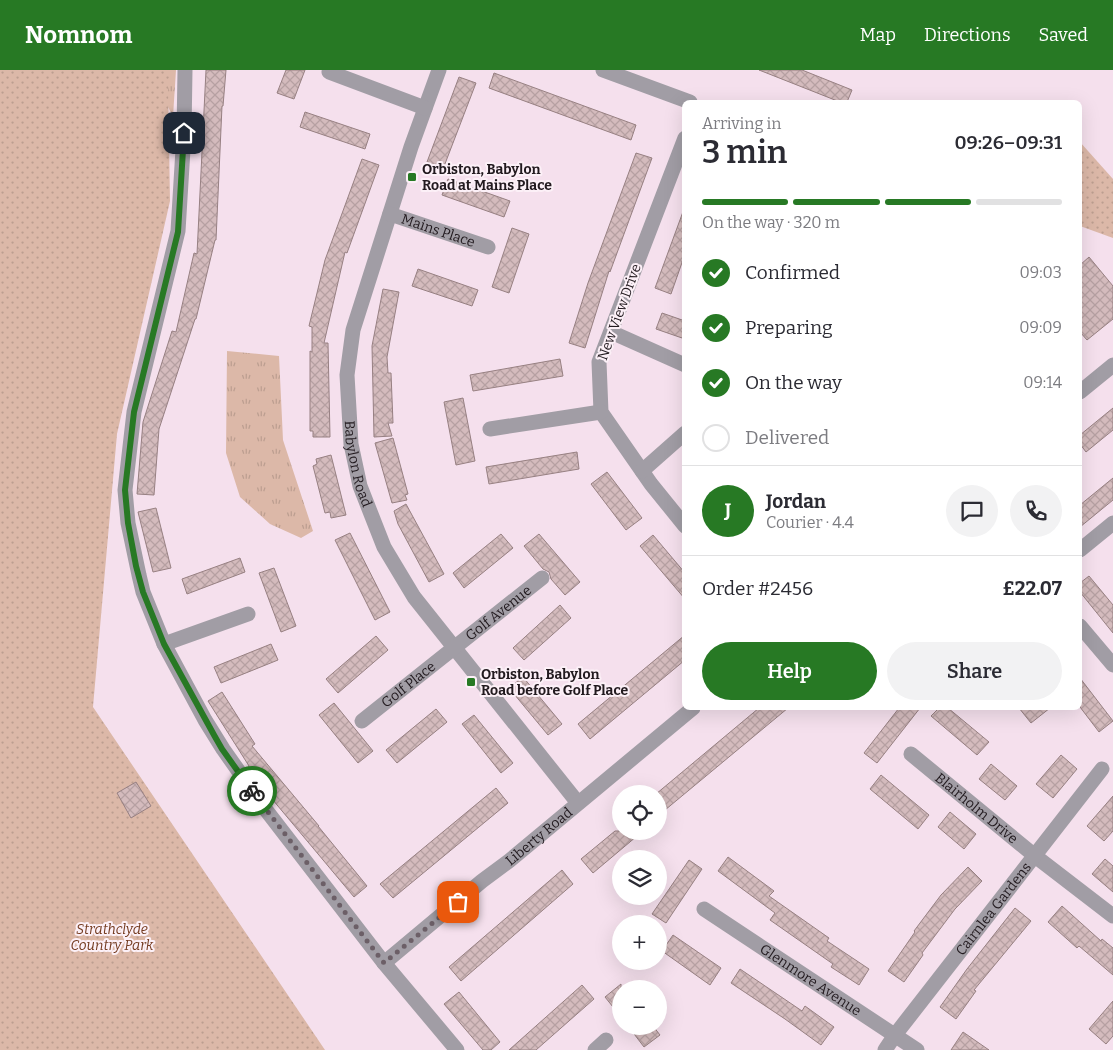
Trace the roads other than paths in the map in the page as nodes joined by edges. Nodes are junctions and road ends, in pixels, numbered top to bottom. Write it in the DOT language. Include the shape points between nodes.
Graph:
graph roads {
  1 [pos="185,70"];
  2 [pos="439,70"];
  3 [pos="603,70"];
  4 [pos="329,72"];
  5 [pos="685,100"];
  6 [pos="425,108"];
  7 [pos="682,146"];
  8 [pos="390,214"];
  9 [pos="488,246"];
  10 [pos="611,332"];
  11 [pos="682,364"];
  12 [pos="1113,365"];
  13 [pos="1082,390"];
  14 [pos="601,412"];
  15 [pos="490,429"];
  16 [pos="682,436"];
  17 [pos="642,471"];
  18 [pos="682,522"];
  19 [pos="1113,523"];
  20 [pos="1082,548"];
  21 [pos="542,578"];
  22 [pos="248,614"];
  23 [pos="1082,628"];
  24 [pos="164,644"];
  25 [pos="454,648"];
  26 [pos="1113,664"];
  27 [pos="691,710"];
  28 [pos="362,721"];
  29 [pos="911,754"];
  30 [pos="1102,768"];
  31 [pos="578,803"];
  32 [pos="1034,856"];
  33 [pos="704,909"];
  34 [pos="1113,916"];
  35 [pos="384,963"];
  36 [pos="895,1035"];
  37 [pos="458,1050"];
  38 [pos="885,1050"];
  39 [pos="917,1050"];
  1 -- 24 [label="street" via="178,232 134,412 125,490 128,523 143,592"];
  2 -- 6 [label="street, Babylon Road"];
  3 -- 5 [label="street"];
  4 -- 6 [label="street"];
  6 -- 8 [label="street, Babylon Road"];
  7 -- 10 [label="street, New View Drive"];
  8 -- 9 [label="street, Mains Place"];
  8 -- 25 [label="street, Babylon Road" via="353,330 347,375 351,444 360,486 384,547 414,597"];
  10 -- 11 [label="street"];
  10 -- 14 [label="street, New View Drive" via="599,362"];
  12 -- 13 [label="street"];
  14 -- 15 [label="street"];
  14 -- 17 [label="street"];
  16 -- 17 [label="street"];
  17 -- 18 [label="street"];
  19 -- 20 [label="street"];
  21 -- 25 [label="street, Golf Avenue"];
  22 -- 24 [label="street"];
  23 -- 26 [label="street"];
  24 -- 35 [label="street" via="222,749"];
  25 -- 28 [label="street, Golf Place"];
  25 -- 31 [label="street, Babylon Road"];
  27 -- 31 [label="street, Liberty Road"];
  29 -- 32 [label="street, Blairholm Drive"];
  30 -- 32 [label="street, Cairnlea Gardens"];
  31 -- 35 [label="street, Liberty Road"];
  32 -- 34 [label="street, Blairholm Drive"];
  32 -- 36 [label="street, Cairnlea Gardens"];
  33 -- 36 [label="street, Glenmore Avenue"];
  35 -- 37 [label="street"];
  36 -- 38 [label="street, Cairnlea Gardens"];
  36 -- 39 [label="street, Glenmore Avenue"];
}
